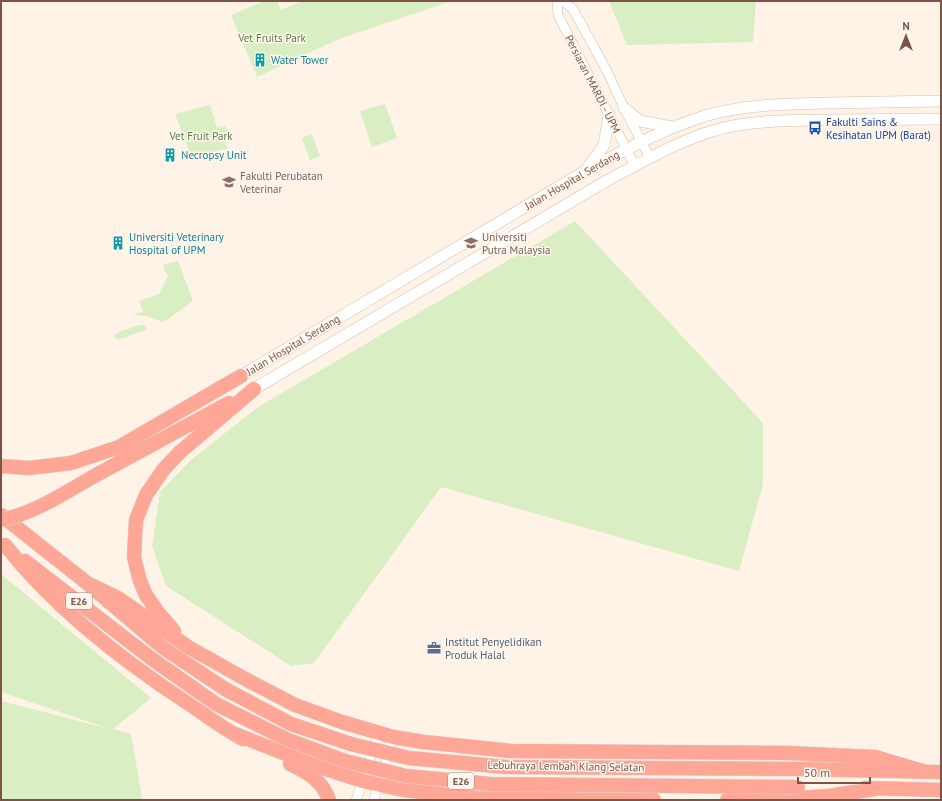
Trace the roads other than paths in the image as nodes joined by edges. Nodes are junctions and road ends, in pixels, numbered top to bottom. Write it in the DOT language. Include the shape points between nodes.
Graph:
graph roads {
  1 [pos="557,1"];
  2 [pos="564,1"];
  3 [pos="941,101"];
  4 [pos="624,108"];
  5 [pos="609,115"];
  6 [pos="941,119"];
  7 [pos="673,127"];
  8 [pos="641,141"];
  9 [pos="626,149"];
  10 [pos="650,158"];
  11 [pos="635,166"];
  12 [pos="587,170"];
  13 [pos="241,376"];
  14 [pos="254,389"];
  15 [pos="1,466"];
  16 [pos="1,515"];
  17 [pos="1,520"];
  18 [pos="3,544"];
  19 [pos="87,583"];
  20 [pos="188,647"];
  21 [pos="235,734"];
  22 [pos="386,735"];
  23 [pos="926,772"];
  24 [pos="941,772"];
  25 [pos="363,781"];
  26 [pos="378,785"];
  27 [pos="874,789"];
  28 [pos="941,790"];
  29 [pos="448,795"];
  30 [pos="329,800"];
  31 [pos="356,800"];
  32 [pos="374,800"];
  33 [pos="415,800"];
  34 [pos="654,800"];
  35 [pos="727,800"];
  1 -- 5 [label="street, Persiaran MARDI - UPM" via="558,16"];
  2 -- 4 [label="street, Persiaran MARDI - UPM" via="573,9"];
  3 -- 7 [label="main road, Jalan Hospital Serdang" via="786,104 710,115"];
  4 -- 7 [label="main road" via="640,121"];
  4 -- 8 [label="street, Persiaran MARDI - UPM"];
  5 -- 9 [label="street, Persiaran MARDI - UPM"];
  5 -- 12 [label="main road" via="604,145"];
  6 -- 10 [label="main road, Jalan Hospital Serdang" via="788,120 738,125 693,139"];
  7 -- 8 [label="main road, Jalan Hospital Serdang"];
  8 -- 9 [label="main road, Jalan Hospital Serdang"];
  8 -- 10 [label="street, Persiaran MARDI - UPM"];
  9 -- 11 [label="street, Persiaran MARDI - UPM"];
  9 -- 12 [label="main road, Jalan Hospital Serdang"];
  10 -- 11 [label="main road, Jalan Hospital Serdang"];
  11 -- 14 [label="main road, Jalan Hospital Serdang"];
  12 -- 13 [label="main road, Jalan Hospital Serdang"];
  13 -- 15 [label="highway" via="118,447 71,463 29,468"];
  14 -- 17 [label="highway, bridge" via="44,504 16,517"];
  14 -- 20 [label="highway" via="180,452 163,470 146,495 136,520 134,557 140,581 157,612"];
  16 -- 19 [label="highway, Lebuhraya Lembah Klang Selatan / E26"];
  18 -- 21 [label="highway" via="36,582 100,640 162,687"];
  18 -- 27 [label="highway, Lebuhraya Lembah Klang Selatan / E26, bridge" via="152,659 216,704 286,739 345,761 406,776 490,784"];
  19 -- 20 [label="highway" via="118,598"];
  19 -- 23 [label="highway, Lebuhraya Lembah Klang Selatan / E26, bridge" via="162,646 225,689 291,724 351,744 409,758 506,767"];
  20 -- 22 [label="highway" via="295,705"];
  21 -- 25 [label="highway"];
  21 -- 30 [label="highway" via="309,774 318,782"];
  22 -- 23 [label="highway" via="424,742 511,751 788,753 875,757"];
  22 -- 25 [label="street"];
  22 -- 26 [label="street"];
  23 -- 24 [label="highway, Lebuhraya Lembah Klang Selatan / E26"];
  25 -- 26 [label="highway"];
  25 -- 31 [label="street"];
  26 -- 29 [label="highway"];
  26 -- 32 [label="street"];
  27 -- 28 [label="highway, Lebuhraya Lembah Klang Selatan / E26"];
  27 -- 35 [label="highway" via="829,796"];
  29 -- 33 [label="highway"];
  29 -- 34 [label="highway" via="510,799"];
}
